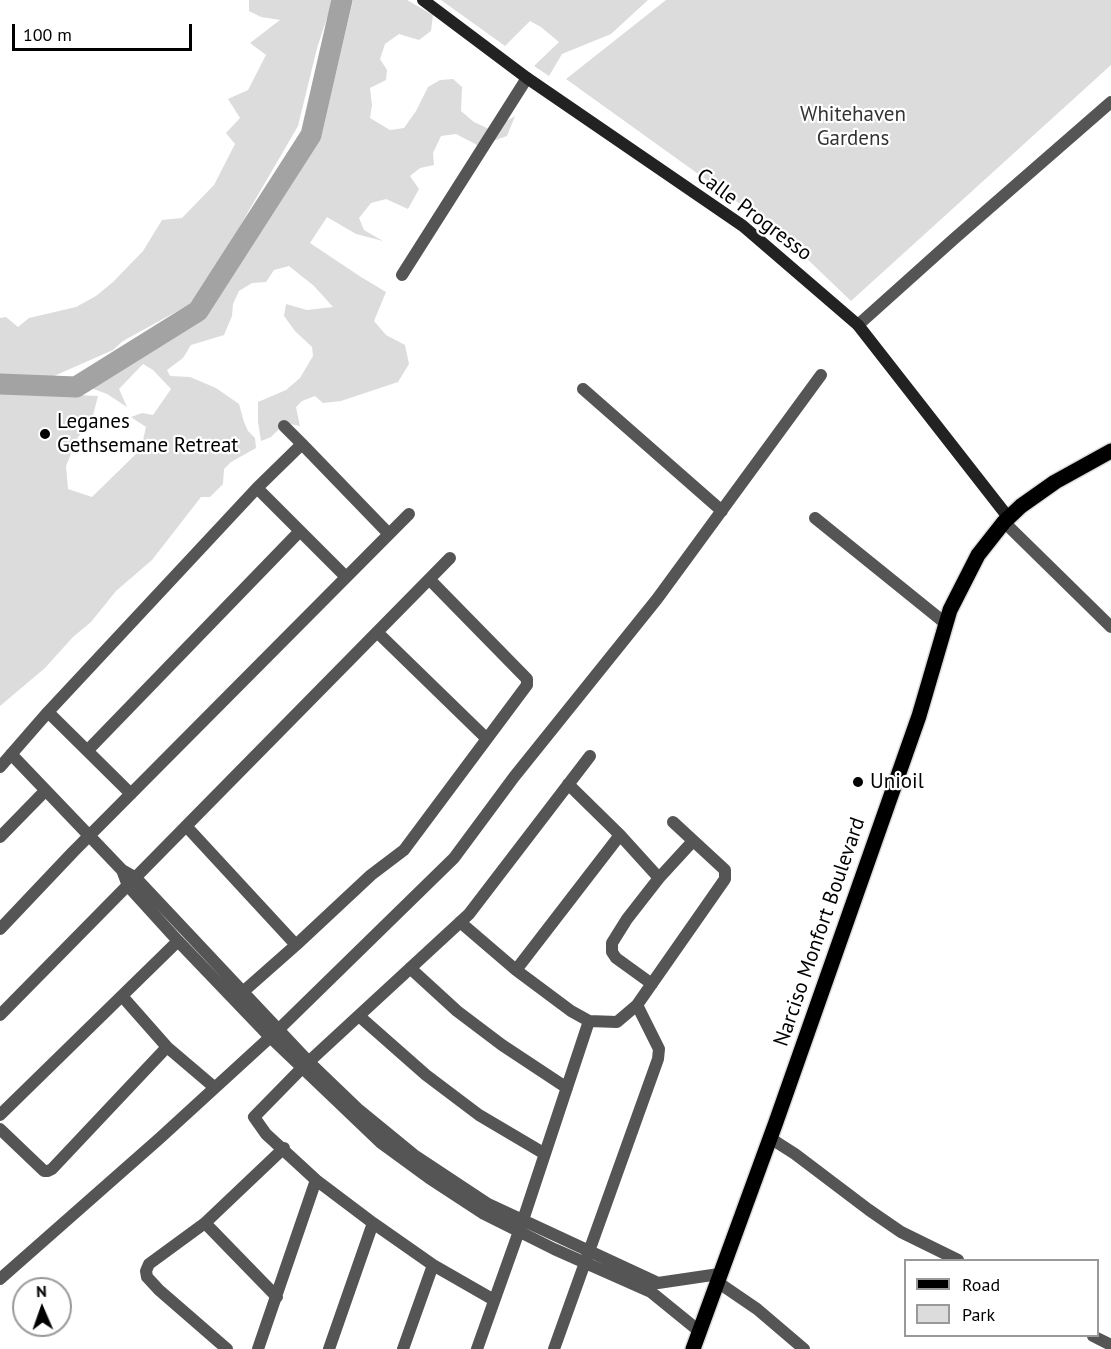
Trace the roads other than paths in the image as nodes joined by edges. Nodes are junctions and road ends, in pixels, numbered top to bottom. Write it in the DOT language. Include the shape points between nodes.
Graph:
graph roads {
  1 [pos="423,0"];
  2 [pos="527,78"];
  3 [pos="1111,102"];
  4 [pos="402,275"];
  5 [pos="858,325"];
  6 [pos="821,375"];
  7 [pos="583,389"];
  8 [pos="284,426"];
  9 [pos="302,444"];
  10 [pos="1111,451"];
  11 [pos="257,488"];
  12 [pos="722,511"];
  13 [pos="409,514"];
  14 [pos="815,518"];
  15 [pos="1006,519"];
  16 [pos="300,531"];
  17 [pos="389,534"];
  18 [pos="450,558"];
  19 [pos="345,576"];
  20 [pos="430,579"];
  21 [pos="945,623"];
  22 [pos="1111,627"];
  23 [pos="377,632"];
  24 [pos="48,712"];
  25 [pos="486,738"];
  26 [pos="88,750"];
  27 [pos="11,754"];
  28 [pos="590,756"];
  29 [pos="0,767"];
  30 [pos="568,784"];
  31 [pos="45,790"];
  32 [pos="131,794"];
  33 [pos="674,822"];
  34 [pos="186,826"];
  35 [pos="620,835"];
  36 [pos="89,836"];
  37 [pos="0,837"];
  38 [pos="693,841"];
  39 [pos="659,878"];
  40 [pos="132,882"];
  41 [pos="460,922"];
  42 [pos="0,929"];
  43 [pos="178,941"];
  44 [pos="296,945"];
  45 [pos="410,968"];
  46 [pos="516,970"];
  47 [pos="652,984"];
  48 [pos="122,996"];
  49 [pos="239,996"];
  50 [pos="637,1005"];
  51 [pos="0,1015"];
  52 [pos="359,1016"];
  53 [pos="589,1021"];
  54 [pos="274,1034"];
  55 [pos="166,1047"];
  56 [pos="305,1065"];
  57 [pos="214,1087"];
  58 [pos="567,1088"];
  59 [pos="0,1115"];
  60 [pos="0,1129"];
  61 [pos="770,1138"];
  62 [pos="284,1148"];
  63 [pos="545,1154"];
  64 [pos="316,1180"];
  65 [pos="205,1223"];
  66 [pos="373,1223"];
  67 [pos="521,1226"];
  68 [pos="586,1256"];
  69 [pos="956,1259"];
  70 [pos="433,1265"];
  71 [pos="717,1278"];
  72 [pos="0,1279"];
  73 [pos="656,1288"];
  74 [pos="277,1297"];
  75 [pos="494,1300"];
  76 [pos="699,1331"];
  77 [pos="1096,1337"];
  78 [pos="1111,1346"];
  79 [pos="227,1349"];
  80 [pos="258,1349"];
  81 [pos="329,1349"];
  82 [pos="403,1349"];
  83 [pos="477,1349"];
  84 [pos="554,1349"];
  85 [pos="693,1349"];
  86 [pos="804,1349"];
  1 -- 2 [label="main road, Calle Progresso"];
  2 -- 4 [label="street"];
  2 -- 5 [label="main road, Calle Progresso" via="743,226"];
  3 -- 5 [label="street"];
  5 -- 15 [label="main road, Calle Progresso"];
  6 -- 12 [label="street"];
  7 -- 12 [label="street"];
  8 -- 9 [label="street"];
  9 -- 11 [label="street"];
  9 -- 17 [label="street"];
  10 -- 15 [label="main road, Narciso Monfort Boulevard" via="1055,482"];
  11 -- 16 [label="street"];
  11 -- 24 [label="street"];
  12 -- 54 [label="street" via="454,858"];
  13 -- 17 [label="street"];
  14 -- 21 [label="street"];
  15 -- 21 [label="main road, Narciso Monfort Boulevard" via="969,570"];
  15 -- 22 [label="street, Calle Progresso"];
  16 -- 19 [label="street"];
  16 -- 26 [label="street"];
  17 -- 19 [label="street"];
  18 -- 20 [label="street"];
  19 -- 32 [label="street"];
  20 -- 23 [label="street"];
  20 -- 25 [label="street" via="528,682"];
  21 -- 61 [label="main road, Narciso Monfort Boulevard" via="919,716"];
  23 -- 25 [label="street"];
  23 -- 34 [label="street"];
  24 -- 26 [label="street"];
  24 -- 27 [label="street"];
  25 -- 44 [label="street" via="408,845"];
  26 -- 32 [label="street"];
  27 -- 29 [label="street"];
  27 -- 31 [label="street"];
  28 -- 30 [label="street"];
  30 -- 35 [label="street"];
  30 -- 41 [label="street"];
  31 -- 36 [label="street"];
  31 -- 37 [label="street"];
  32 -- 36 [label="street"];
  33 -- 38 [label="street"];
  34 -- 40 [label="street"];
  34 -- 44 [label="street"];
  35 -- 39 [label="street"];
  35 -- 46 [label="street"];
  36 -- 40 [label="street"];
  36 -- 42 [label="street"];
  38 -- 39 [label="street"];
  38 -- 47 [label="street" via="725,870 725,879"];
  39 -- 47 [label="street" via="612,944 616,957"];
  40 -- 43 [label="street"];
  40 -- 49 [label="street"];
  40 -- 51 [label="street"];
  41 -- 45 [label="street"];
  41 -- 46 [label="street"];
  43 -- 48 [label="street"];
  43 -- 49 [label="street"];
  44 -- 49 [label="street"];
  45 -- 52 [label="street"];
  45 -- 58 [label="street" via="457,1011"];
  46 -- 53 [label="street"];
  47 -- 50 [label="street"];
  48 -- 55 [label="street"];
  48 -- 59 [label="street"];
  49 -- 54 [label="street"];
  50 -- 53 [label="street" via="617,1022"];
  50 -- 68 [label="street" via="659,1049 658,1059"];
  52 -- 56 [label="street"];
  52 -- 63 [label="street" via="479,1115"];
  53 -- 58 [label="street"];
  54 -- 56 [label="street"];
  54 -- 57 [label="street"];
  55 -- 57 [label="street"];
  55 -- 60 [label="street" via="48,1171"];
  56 -- 62 [label="street" via="254,1118"];
  56 -- 67 [label="street" via="414,1155"];
  57 -- 72 [label="street"];
  58 -- 63 [label="street"];
  61 -- 69 [label="street" via="901,1232"];
  61 -- 71 [label="main road, Narciso Monfort Boulevard"];
  62 -- 64 [label="street"];
  62 -- 65 [label="street"];
  63 -- 67 [label="street"];
  64 -- 66 [label="street"];
  64 -- 74 [label="street"];
  65 -- 74 [label="street"];
  65 -- 79 [label="street" via="149,1264 147,1278"];
  66 -- 70 [label="street"];
  66 -- 81 [label="street"];
  67 -- 68 [label="street" via="554,1249"];
  67 -- 75 [label="street"];
  68 -- 73 [label="street"];
  68 -- 84 [label="street"];
  70 -- 75 [label="street"];
  70 -- 82 [label="street"];
  71 -- 73 [label="street"];
  71 -- 76 [label="main road, Narciso Monfort Boulevard"];
  71 -- 86 [label="street"];
  73 -- 76 [label="street"];
  74 -- 80 [label="street"];
  75 -- 83 [label="street"];
  76 -- 85 [label="main road, Narciso Monfort Boulevard"];
  77 -- 78 [label="street"];
}
